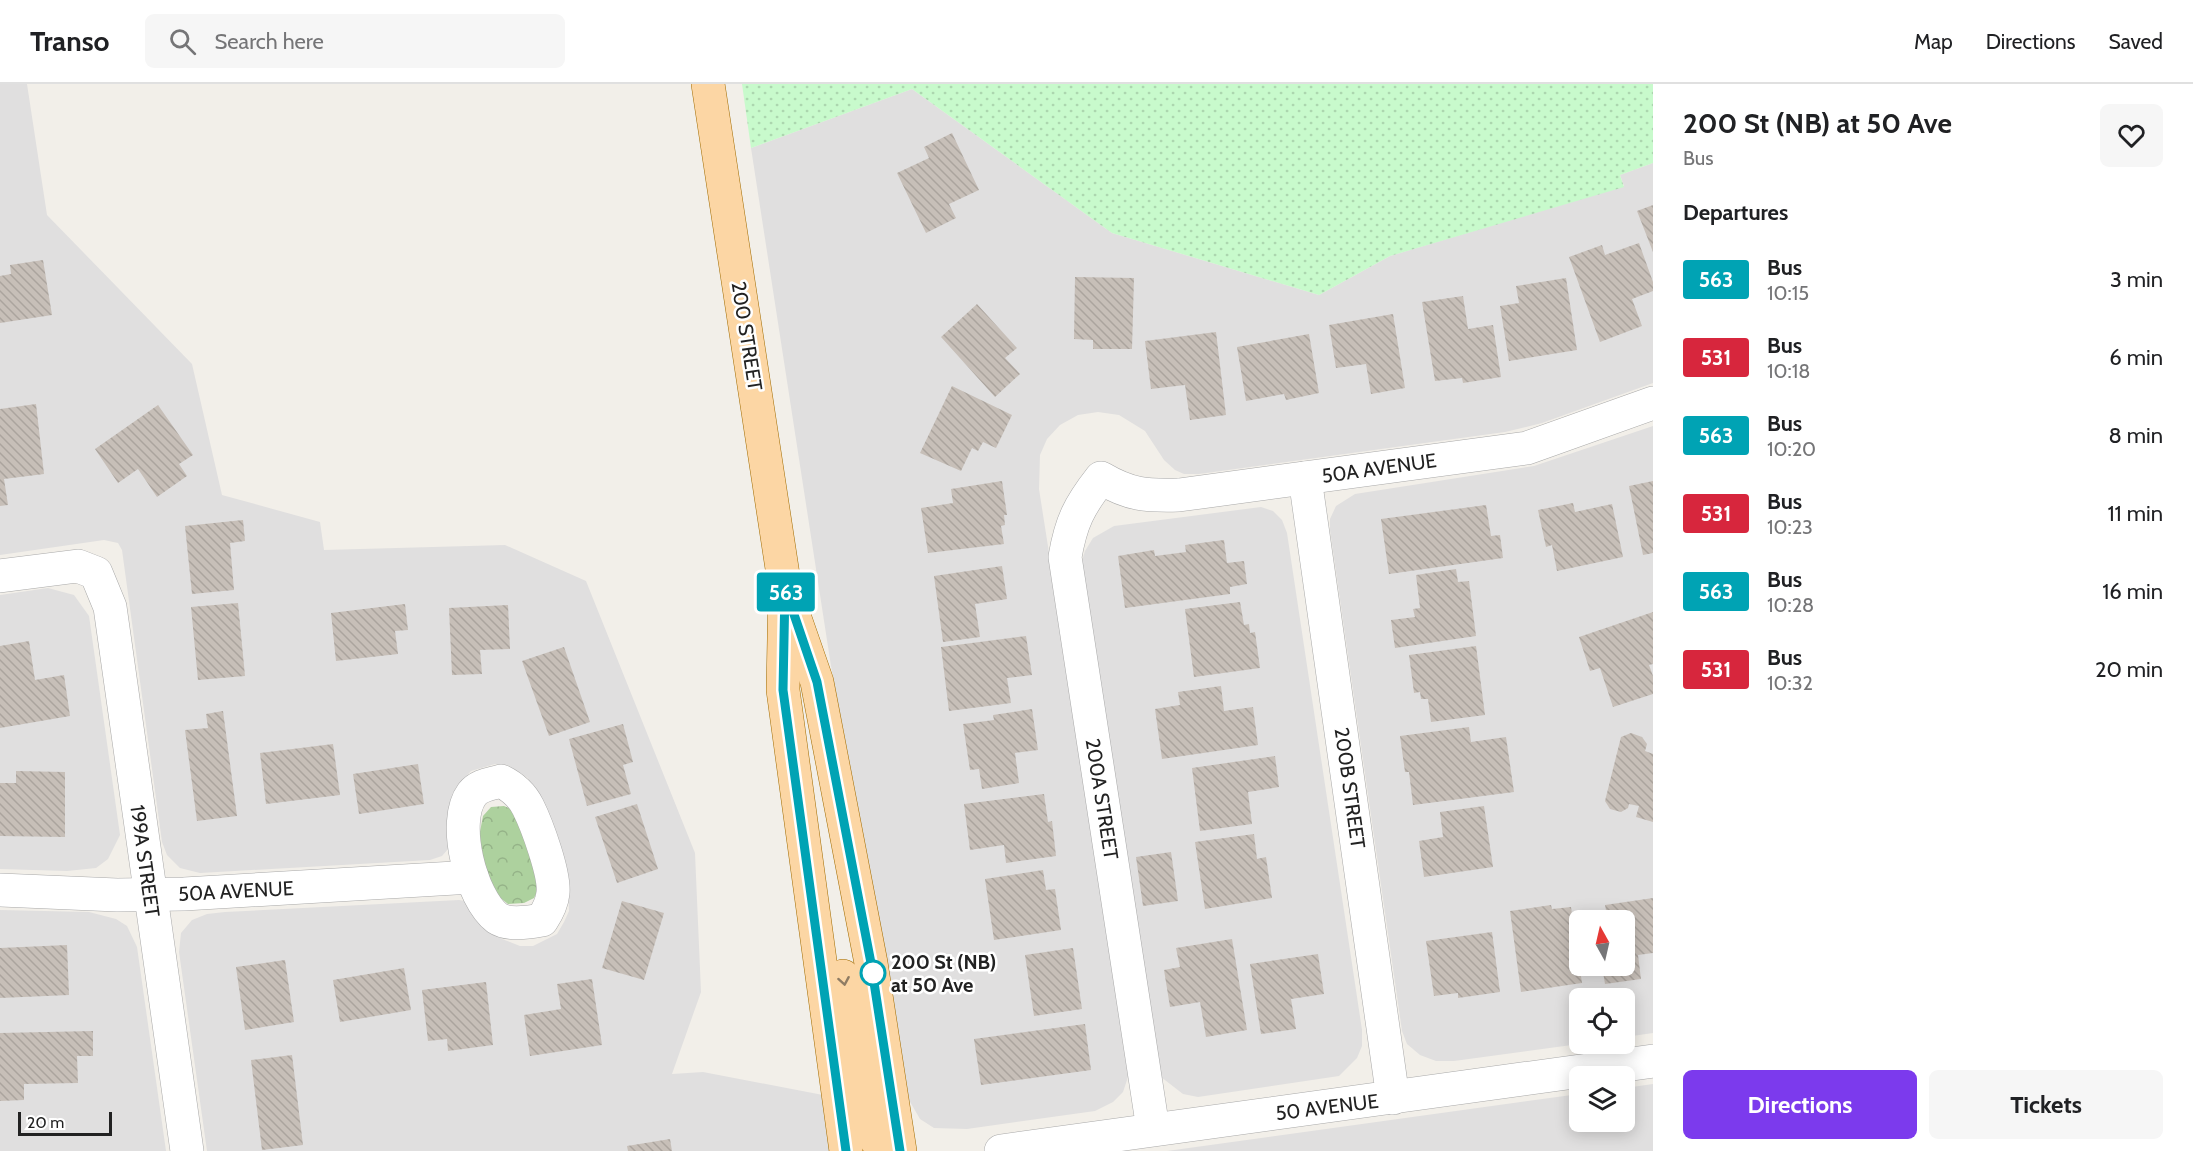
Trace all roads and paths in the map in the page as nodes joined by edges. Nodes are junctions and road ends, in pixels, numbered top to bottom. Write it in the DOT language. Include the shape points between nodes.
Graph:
graph roads {
  1 [pos="708,84"];
  2 [pos="1653,403"];
  3 [pos="1101,478"];
  4 [pos="1305,478"];
  5 [pos="0,576"];
  6 [pos="785,588"];
  7 [pos="472,877"];
  8 [pos="0,890"];
  9 [pos="150,895"];
  10 [pos="813,909"];
  11 [pos="1653,1061"];
  12 [pos="1393,1098"];
  13 [pos="1153,1129"];
  14 [pos="187,1151"];
  15 [pos="846,1151"];
  16 [pos="890,1151"];
  17 [pos="900,1151"];
  18 [pos="1001,1151"];
  1 -- 6 [label="main road, 200 STREET"];
  2 -- 4 [label="street, 50A AVENUE" via="1527,448"];
  3 -- 4 [label="street, 50A AVENUE" via="1125,492 1153,496"];
  3 -- 13 [label="street, 200A STREET" via="1070,527 1065,557"];
  4 -- 12 [label="street, 200B STREET"];
  5 -- 9 [label="street, 199A STREET" via="78,566 96,573 110,607"];
  6 -- 10 [label="main road, 200 STREET" via="783,690"];
  6 -- 17 [label="main road, 200 STREET" via="817,682 871,963"];
  7 -- 9 [label="street, 50A AVENUE"];
  8 -- 9 [label="street, 50A AVENUE"];
  9 -- 14 [label="street, 199A STREET"];
  10 -- 15 [label="main road, 200 STREET"];
  10 -- 16 [label="main road, one-way" via="842,971 866,1109 876,1140"];
  11 -- 12 [label="street, 50 AVENUE"];
  12 -- 13 [label="street, 50 AVENUE"];
  13 -- 18 [label="street, 50 AVENUE"];
}
